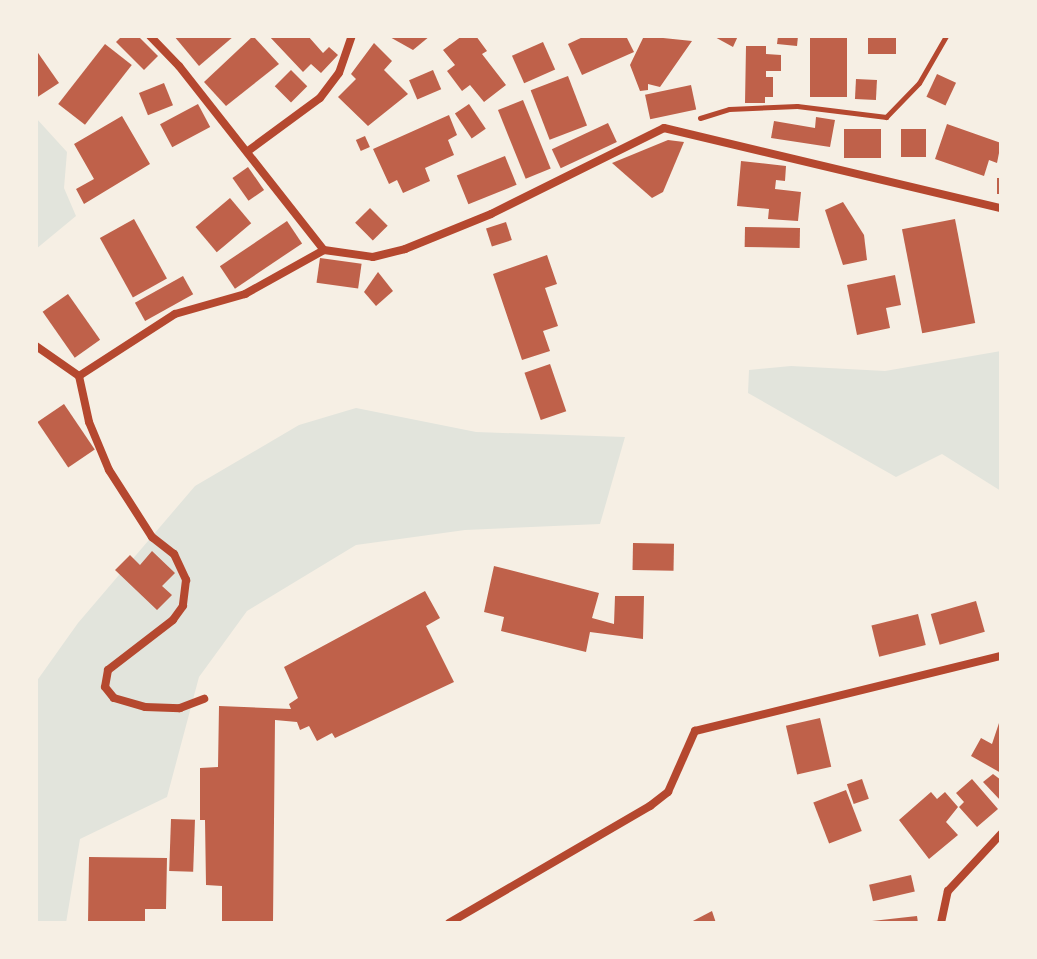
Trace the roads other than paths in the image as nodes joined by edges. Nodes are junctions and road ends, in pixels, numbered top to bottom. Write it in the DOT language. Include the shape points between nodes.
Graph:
graph roads {
  1 [pos="150,36"];
  2 [pos="352,36"];
  3 [pos="248,151"];
  4 [pos="1001,208"];
  5 [pos="324,250"];
  6 [pos="36,346"];
  7 [pos="79,376"];
  8 [pos="1001,656"];
  9 [pos="204,699"];
  10 [pos="1001,834"];
  11 [pos="449,923"];
  12 [pos="941,923"];
  1 -- 3 [label="street"];
  2 -- 3 [label="street" via="339,73 320,98"];
  3 -- 5 [label="street"];
  4 -- 5 [label="street" via="664,128 491,214 405,249 373,257"];
  5 -- 7 [label="street" via="245,294 175,314"];
  6 -- 7 [label="street"];
  7 -- 9 [label="street" via="89,422 109,470 152,537 174,554 186,580 183,606 108,670 105,687 114,698 145,707 180,708"];
  8 -- 11 [label="street" via="695,731 668,792"];
  10 -- 12 [label="street" via="948,891"];
}
